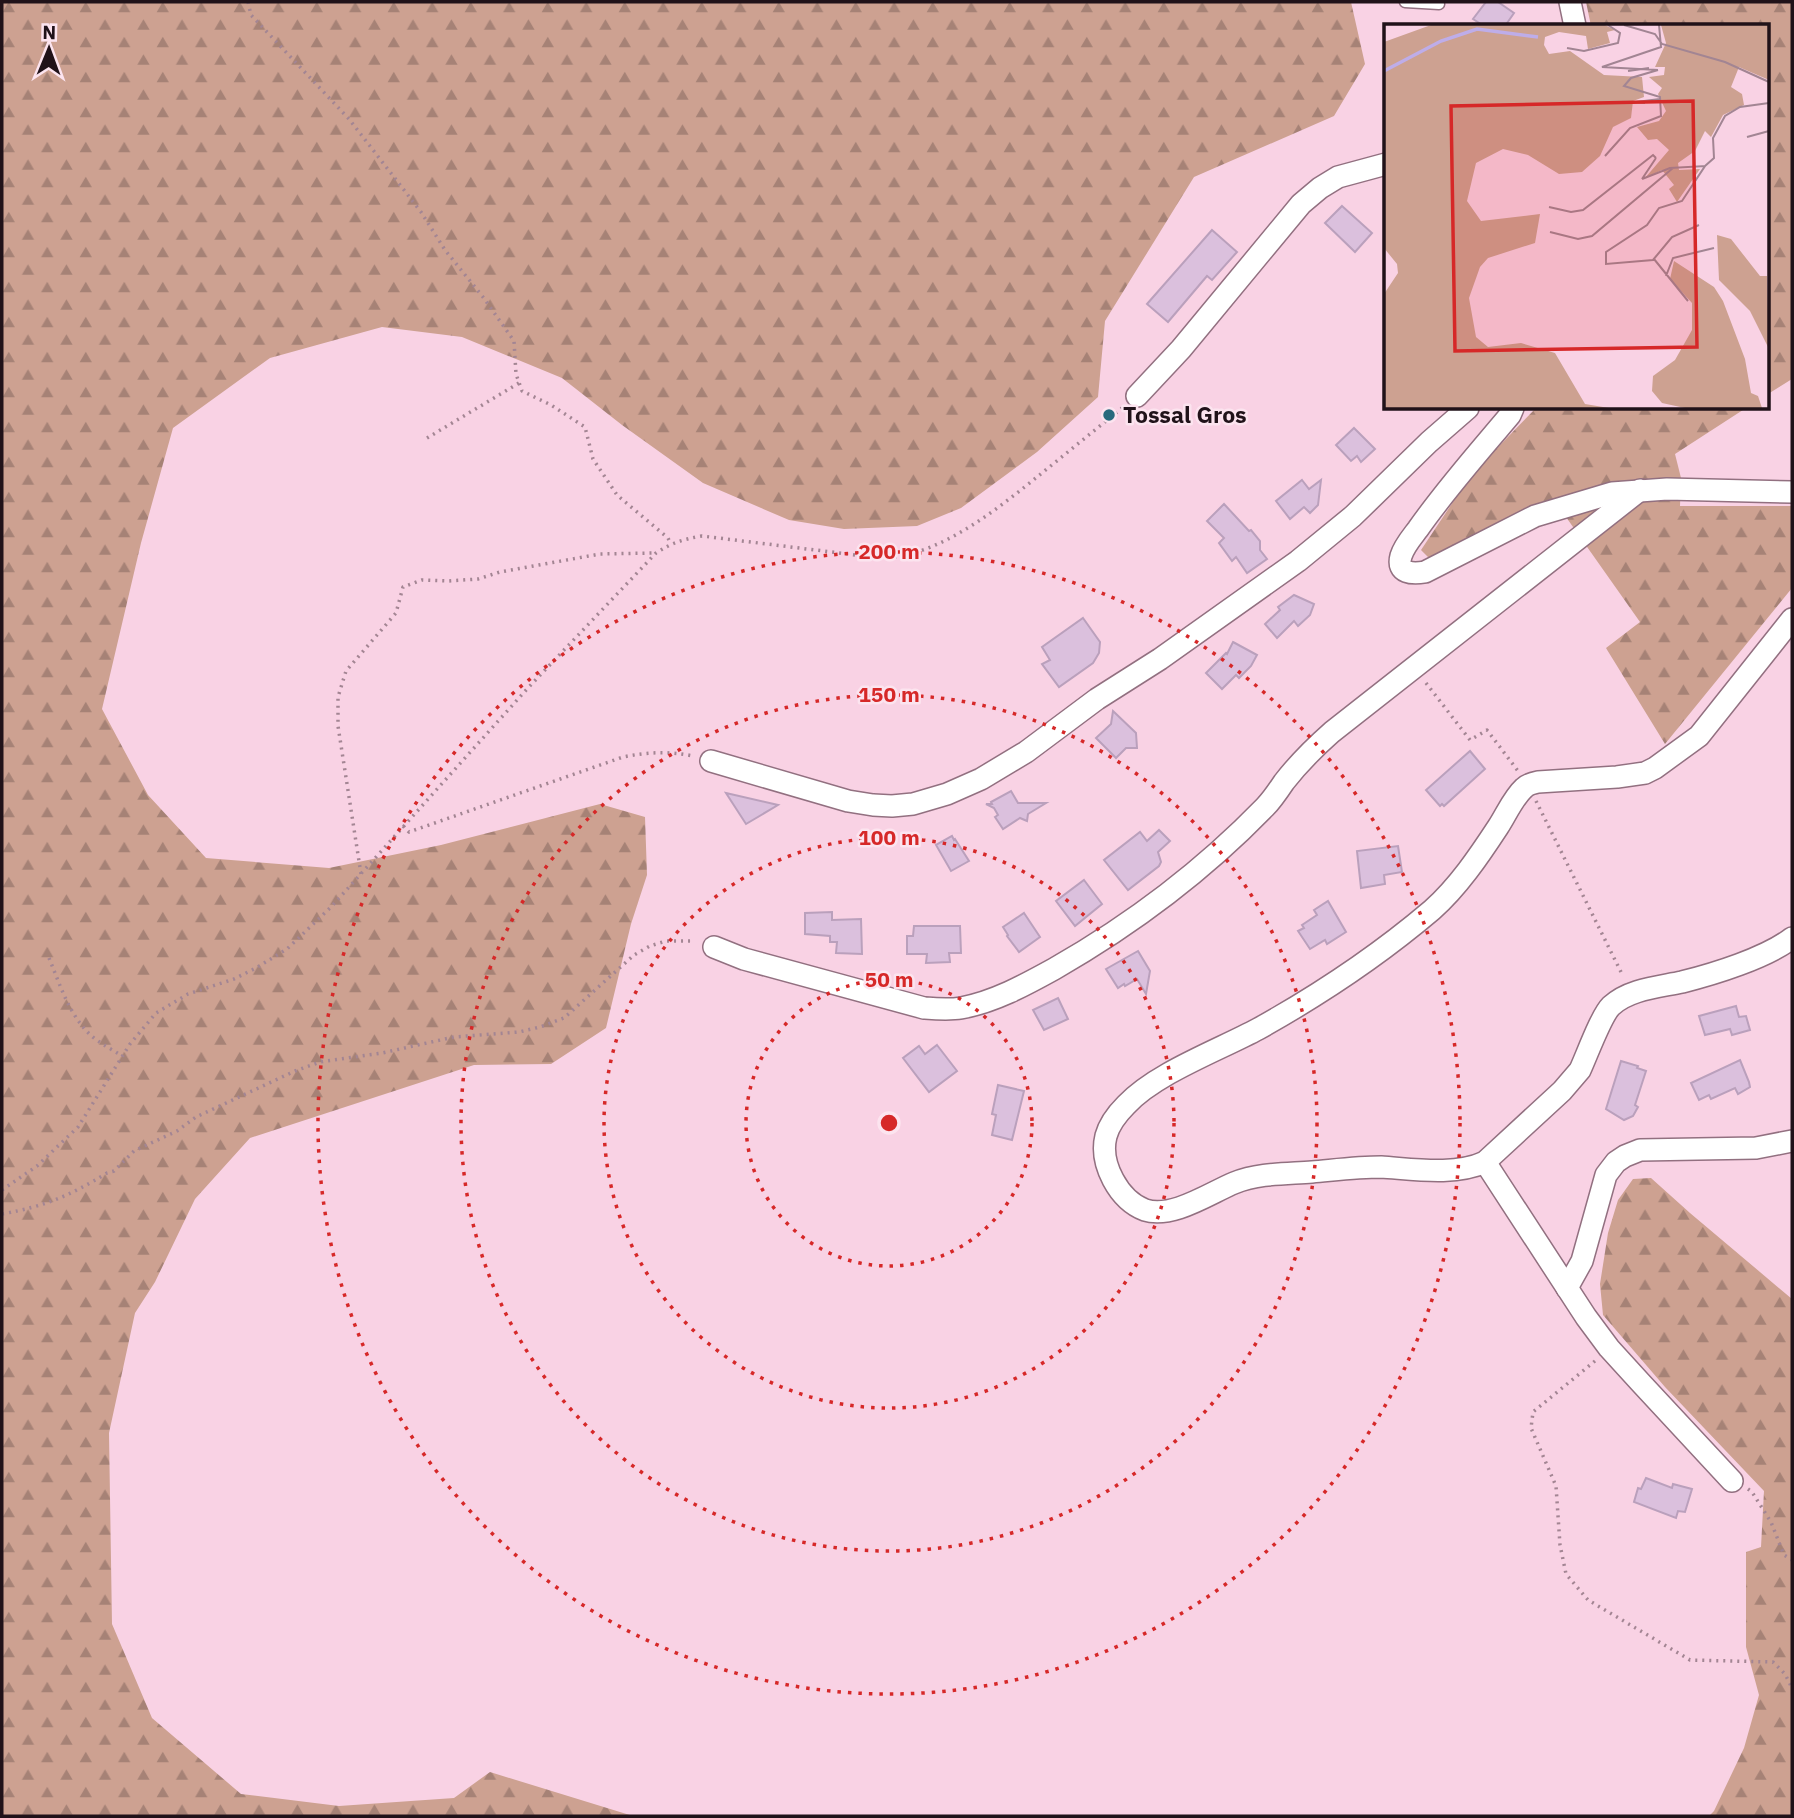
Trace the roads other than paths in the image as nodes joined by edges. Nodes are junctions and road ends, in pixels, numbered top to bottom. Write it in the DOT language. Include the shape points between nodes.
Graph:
graph roads {
  1 [pos="1405,2"];
  2 [pos="1570,2"];
  3 [pos="1439,4"];
  4 [pos="1575,24"];
  5 [pos="1384,165"];
  6 [pos="1137,396"];
  7 [pos="1466,410"];
  8 [pos="1512,410"];
  9 [pos="1640,490"];
  10 [pos="1792,492"];
  11 [pos="1792,619"];
  12 [pos="711,761"];
  13 [pos="1792,938"];
  14 [pos="714,947"];
  15 [pos="1792,1141"];
  16 [pos="1485,1162"];
  17 [pos="1567,1287"];
  18 [pos="1732,1480"];
  1 -- 3 [label="lane"];
  2 -- 4 [label="street"];
  5 -- 6 [label="street" via="1338,177 1301,204"];
  7 -- 12 [label="street" via="1298,561 981,779 913,804 873,805 848,802"];
  8 -- 9 [label="street" via="1409,542 1400,558 1406,572 1425,572 1535,516 1612,493"];
  9 -- 10 [label="street"];
  9 -- 14 [label="street" via="1324,739 1266,806 1157,903 1025,985 961,1008 924,1008"];
  11 -- 16 [label="street" via="1699,736 1644,773 1528,785 1433,909 1307,1000 1149,1086 1126,1105 1106,1138 1108,1165 1118,1187 1135,1204 1154,1212 1179,1208 1236,1182 1263,1176 1373,1167 1464,1170"];
  13 -- 16 [label="street" via="1730,967 1632,994 1609,1008 1574,1078"];
  15 -- 17 [label="street" via="1756,1148 1640,1150 1625,1156 1606,1175 1582,1261"];
  16 -- 17 [label="street"];
  17 -- 18 [label="street" via="1609,1348"];
}
